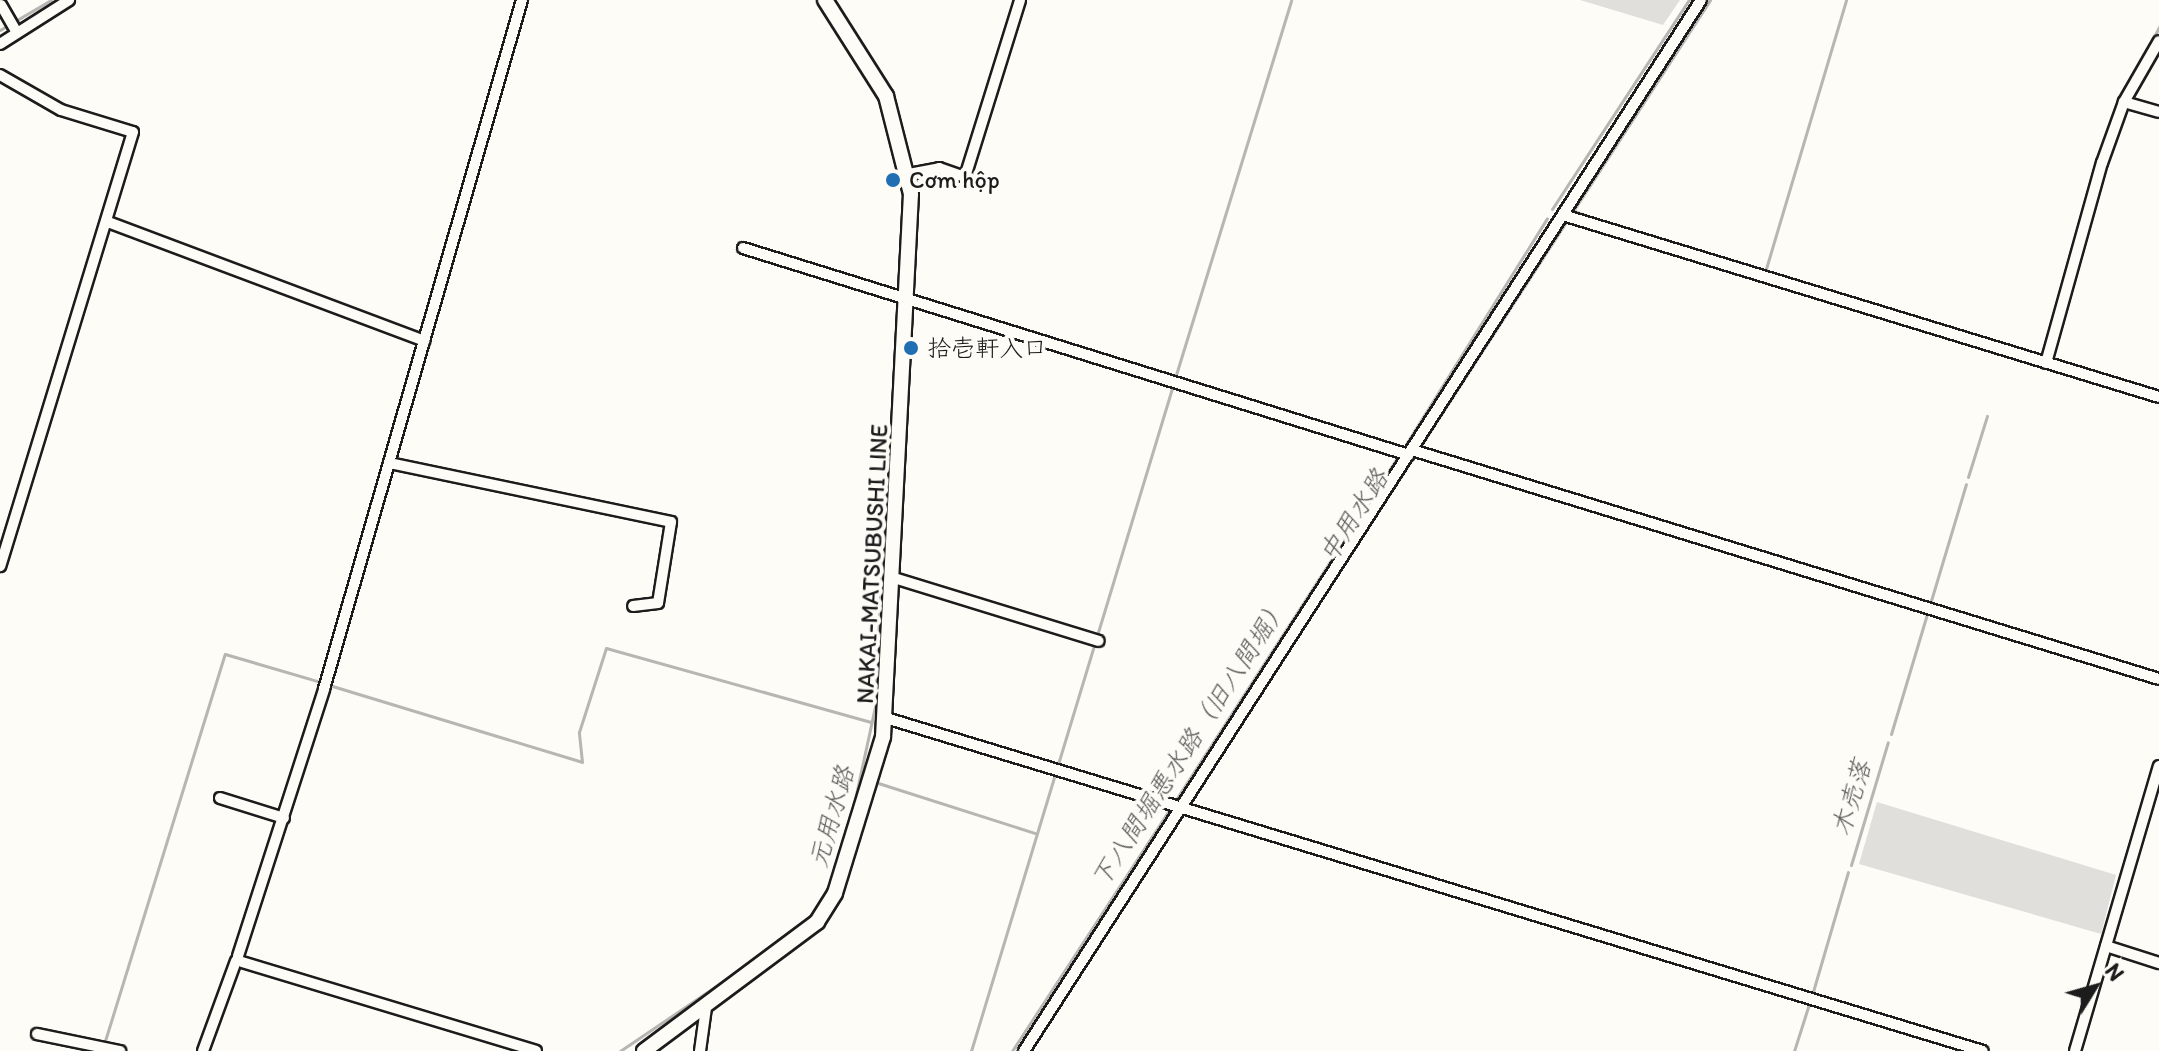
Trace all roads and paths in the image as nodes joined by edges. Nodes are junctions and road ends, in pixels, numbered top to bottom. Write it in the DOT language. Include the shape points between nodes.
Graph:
graph roads {
  1 [pos="69,0"];
  2 [pos="522,0"];
  3 [pos="1020,0"];
  4 [pos="1701,0"];
  5 [pos="828,1"];
  6 [pos="1,5"];
  7 [pos="17,33"];
  8 [pos="2159,41"];
  9 [pos="0,44"];
  10 [pos="0,75"];
  11 [pos="2124,102"];
  12 [pos="2159,112"];
  13 [pos="909,174"];
  14 [pos="1563,215"];
  15 [pos="108,222"];
  16 [pos="743,248"];
  17 [pos="907,299"];
  18 [pos="424,341"];
  19 [pos="2046,363"];
  20 [pos="2159,397"];
  21 [pos="1414,454"];
  22 [pos="389,463"];
  23 [pos="0,566"];
  24 [pos="894,578"];
  25 [pos="633,606"];
  26 [pos="1099,641"];
  27 [pos="2159,679"];
  28 [pos="886,718"];
  29 [pos="2159,766"];
  30 [pos="220,798"];
  31 [pos="1182,807"];
  32 [pos="284,818"];
  33 [pos="2106,946"];
  34 [pos="238,960"];
  35 [pos="2159,963"];
  36 [pos="706,1008"];
  37 [pos="37,1034"];
  38 [pos="120,1051"];
  39 [pos="203,1051"];
  40 [pos="536,1051"];
  41 [pos="644,1051"];
  42 [pos="700,1051"];
  43 [pos="1024,1051"];
  44 [pos="1983,1051"];
  45 [pos="2075,1051"];
  1 -- 7 [label="street"];
  2 -- 18 [label="street"];
  3 -- 13 [label="street" via="965,177 939,168"];
  4 -- 14 [label="street"];
  5 -- 13 [label="main road, NAKAI-MATSUBUSHI LINE" via="886,96"];
  6 -- 7 [label="street"];
  7 -- 9 [label="street"];
  8 -- 11 [label="street"];
  10 -- 15 [label="street" via="61,110 133,132"];
  11 -- 12 [label="street"];
  11 -- 19 [label="street"];
  13 -- 17 [label="main road, NAKAI-MATSUBUSHI LINE"];
  14 -- 19 [label="street"];
  14 -- 21 [label="street"];
  15 -- 18 [label="street"];
  15 -- 23 [label="street"];
  16 -- 17 [label="street"];
  17 -- 21 [label="street"];
  17 -- 24 [label="main road, NAKAI-MATSUBUSHI LINE"];
  18 -- 22 [label="street"];
  19 -- 20 [label="street"];
  21 -- 27 [label="street"];
  21 -- 31 [label="street"];
  22 -- 25 [label="street" via="671,522 658,603"];
  22 -- 32 [label="street"];
  24 -- 26 [label="street"];
  24 -- 28 [label="main road, NAKAI-MATSUBUSHI LINE"];
  28 -- 31 [label="street"];
  28 -- 36 [label="main road, NAKAI-MATSUBUSHI LINE" via="831,901 801,939"];
  29 -- 33 [label="street"];
  30 -- 32 [label="street"];
  31 -- 43 [label="street"];
  31 -- 44 [label="street"];
  32 -- 34 [label="street"];
  33 -- 35 [label="street"];
  33 -- 45 [label="street"];
  34 -- 39 [label="street"];
  34 -- 40 [label="street"];
  36 -- 41 [label="main road, NAKAI-MATSUBUSHI LINE"];
  36 -- 42 [label="street"];
  37 -- 38 [label="street"];
}
